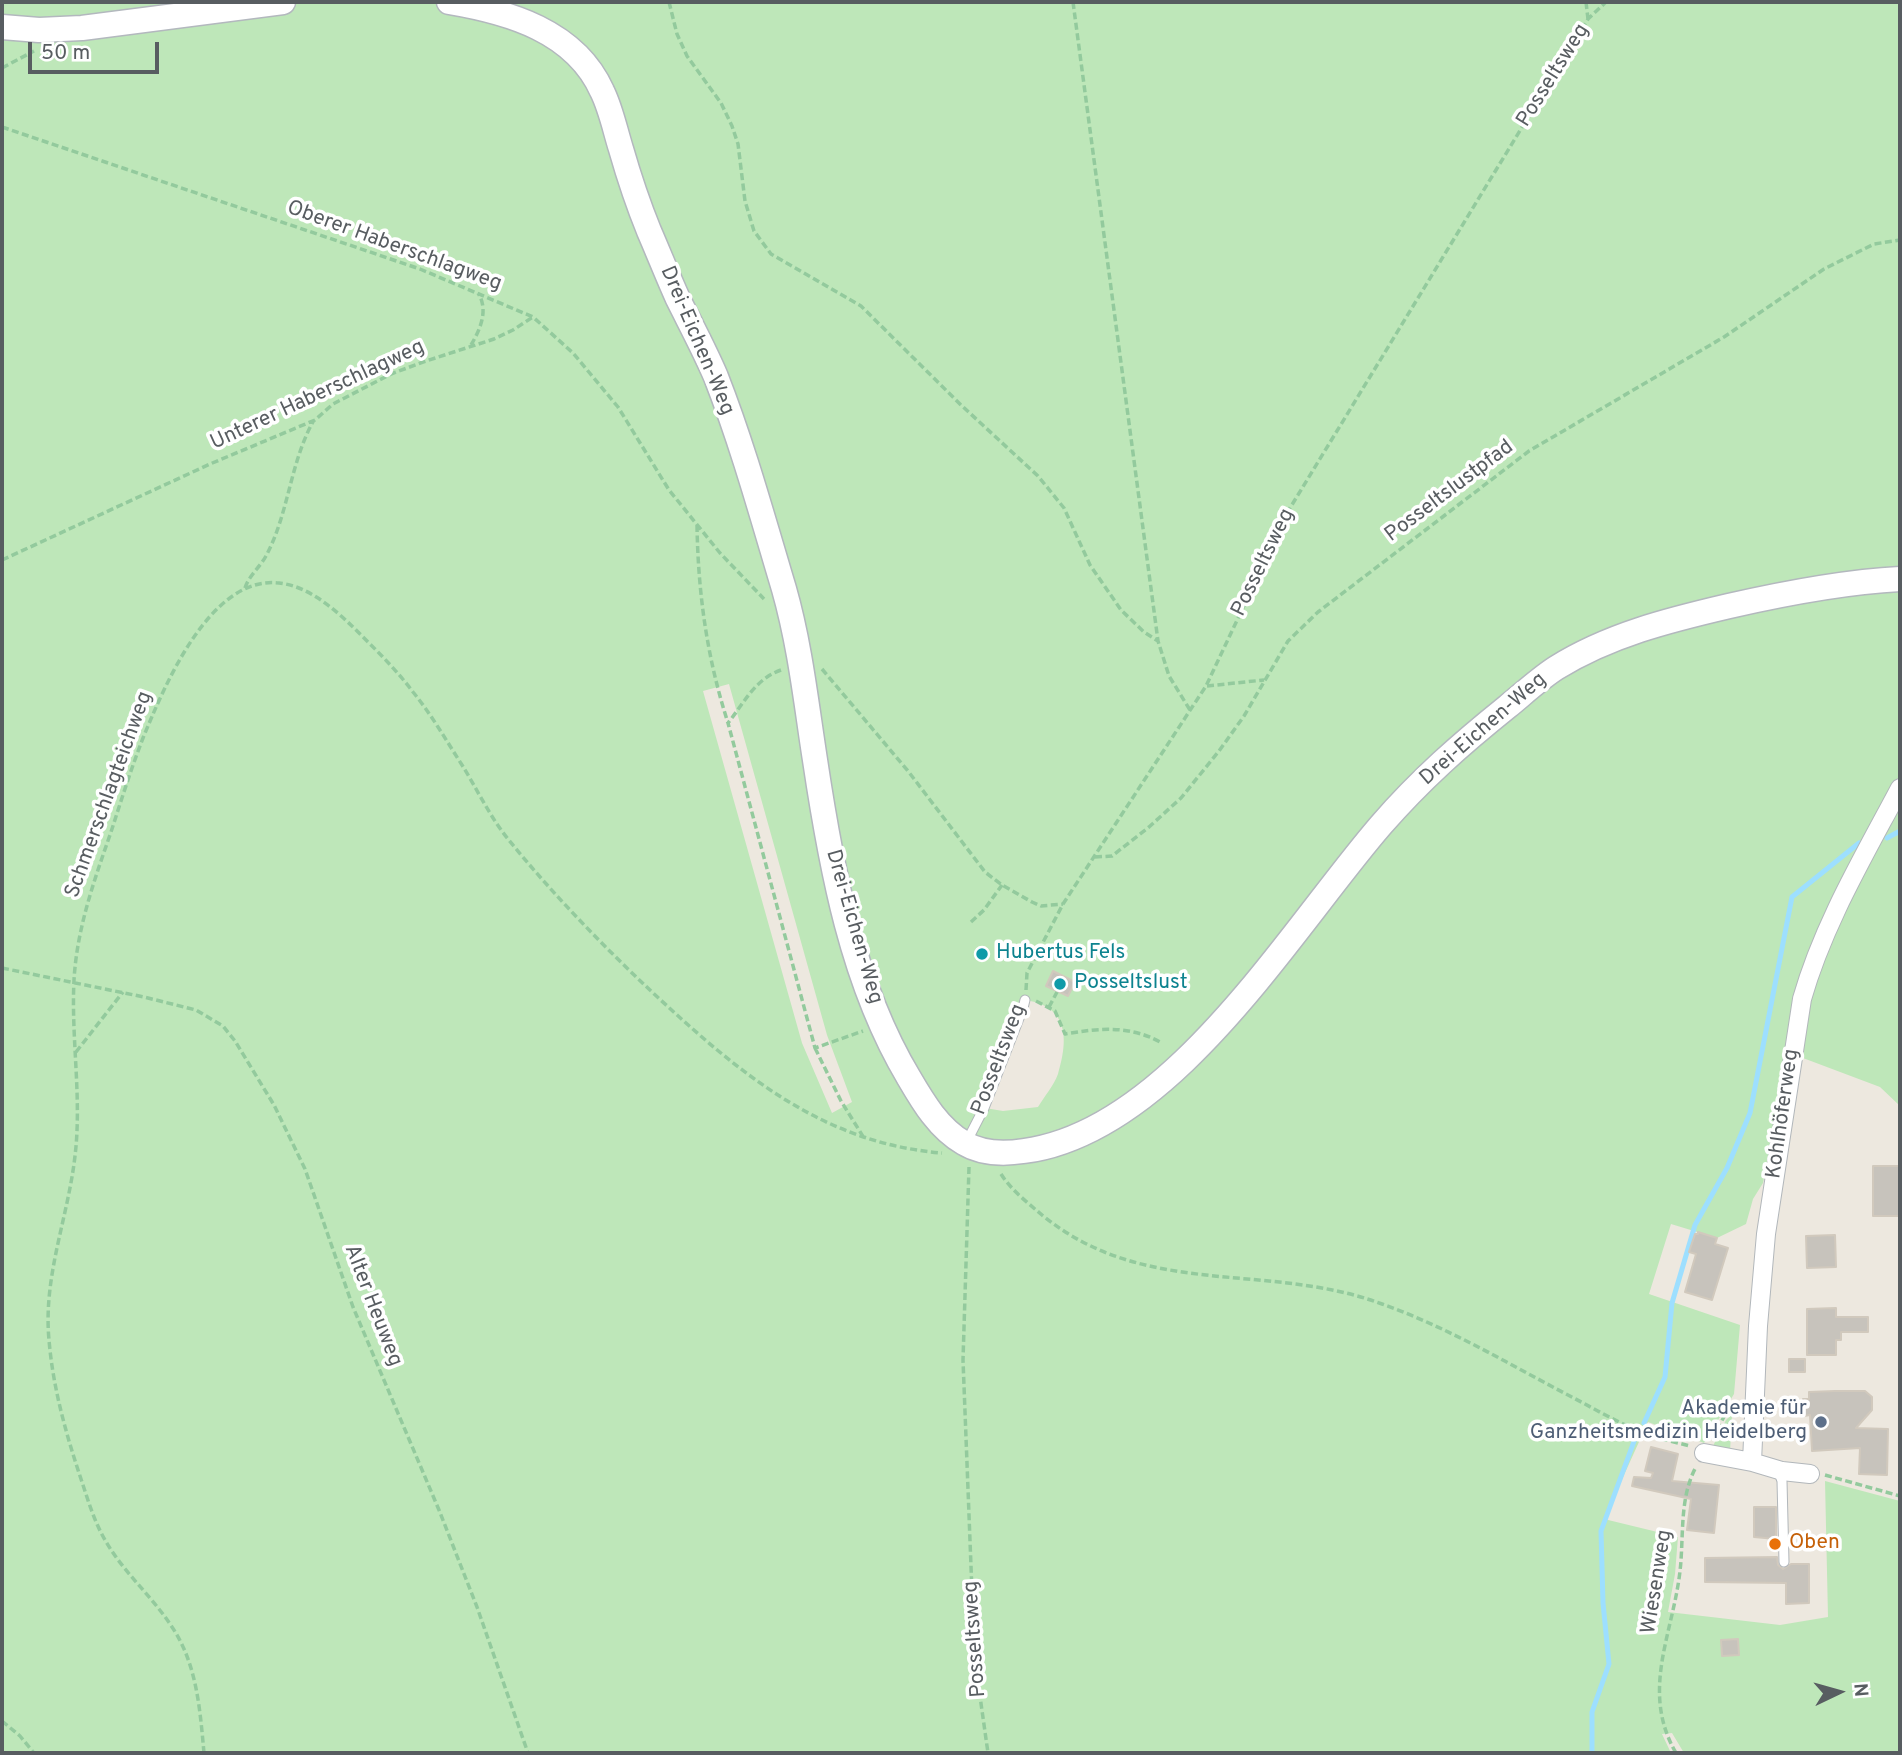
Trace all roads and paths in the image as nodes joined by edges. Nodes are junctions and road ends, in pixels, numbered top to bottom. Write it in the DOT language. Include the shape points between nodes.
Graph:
graph roads {
  1 [pos="283,2"];
  2 [pos="449,2"];
  3 [pos="669,2"];
  4 [pos="1073,2"];
  5 [pos="1586,2"];
  6 [pos="1606,2"];
  7 [pos="1588,19"];
  8 [pos="2,27"];
  9 [pos="47,30"];
  10 [pos="2,68"];
  11 [pos="2,127"];
  12 [pos="1900,240"];
  13 [pos="478,293"];
  14 [pos="533,317"];
  15 [pos="470,347"];
  16 [pos="315,420"];
  17 [pos="697,523"];
  18 [pos="2,560"];
  19 [pos="1900,579"];
  20 [pos="245,588"];
  21 [pos="768,603"];
  22 [pos="1158,641"];
  23 [pos="799,654"];
  24 [pos="1264,680"];
  25 [pos="1206,686"];
  26 [pos="1190,710"];
  27 [pos="728,723"];
  28 [pos="1900,788"];
  29 [pos="1095,857"];
  30 [pos="1002,885"];
  31 [pos="1063,904"];
  32 [pos="971,922"];
  33 [pos="2,968"];
  34 [pos="1027,972"];
  35 [pos="1018,974"];
  36 [pos="74,982"];
  37 [pos="123,992"];
  38 [pos="1057,992"];
  39 [pos="1024,1000"];
  40 [pos="1049,1007"];
  41 [pos="882,1025"];
  42 [pos="1162,1043"];
  43 [pos="815,1048"];
  44 [pos="75,1054"];
  45 [pos="864,1138"];
  46 [pos="977,1148"];
  47 [pos="1754,1398"];
  48 [pos="1705,1451"];
  49 [pos="1752,1462"];
  50 [pos="1778,1470"];
  51 [pos="1810,1474"];
  52 [pos="1900,1496"];
  53 [pos="1784,1562"];
  54 [pos="2,1721"];
  55 [pos="34,1753"];
  56 [pos="204,1753"];
  57 [pos="528,1753"];
  58 [pos="988,1753"];
  59 [pos="1676,1753"];
  1 -- 9 [label="street"];
  2 -- 23 [label="street, Drei-Eichen-Weg" via="508,15 551,34 578,54 599,84 640,211 722,394 783,586"];
  3 -- 22 [label="path" via="687,56 732,126 754,231 771,254 861,306 1038,476 1064,508 1090,565 1121,610"];
  4 -- 22 [label="path"];
  5 -- 7 [label="path"];
  6 -- 7 [label="path, Posseltsweg"];
  7 -- 25 [label="path, Posseltsweg" via="1290,508"];
  8 -- 9 [label="street"];
  9 -- 10 [label="path" via="46,41 38,48"];
  11 -- 13 [label="path, Oberer Haberschlagweg" via="421,269"];
  12 -- 24 [label="path, Posseltslustpfad" via="1874,244 1824,269 1724,337 1529,451 1318,612 1288,641"];
  13 -- 14 [label="path, Oberer Haberschlagweg"];
  13 -- 15 [label="path" via="483,312"];
  14 -- 15 [label="path, Unterer Haberschlagweg"];
  14 -- 17 [label="path, Oberer Haberschlagweg" via="573,353 618,407 669,490"];
  15 -- 16 [label="path, Unterer Haberschlagweg" via="391,374 333,404"];
  16 -- 18 [label="path, Unterer Haberschlagweg"];
  16 -- 20 [label="path, Schmerschlagteichweg" via="281,522"];
  17 -- 21 [label="path, Oberer Haberschlagweg"];
  17 -- 27 [label="path" via="706,639"];
  19 -- 46 [label="street, Drei-Eichen-Weg" via="1785,593 1680,618 1613,639 1553,670 1444,758 1381,825 1238,1004 1153,1090 1124,1111 1069,1139 1035,1150"];
  20 -- 36 [label="path, Schmerschlagteichweg" via="198,632 161,696 88,901"];
  20 -- 45 [label="path" via="266,582 295,586 341,616 413,692 506,837 612,954 697,1034 768,1090 802,1111"];
  22 -- 26 [label="path" via="1169,676"];
  23 -- 27 [label="path" via="769,675"];
  23 -- 30 [label="path" via="870,724 985,872"];
  23 -- 41 [label="street, Drei-Eichen-Weg" via="821,800 844,907"];
  24 -- 25 [label="path"];
  24 -- 29 [label="path, Posseltslustpfad" via="1244,716 1181,798 1112,856"];
  25 -- 26 [label="path, Posseltsweg"];
  26 -- 29 [label="path, Posseltsweg"];
  27 -- 43 [label="path"];
  28 -- 47 [label="street, Kohlhöferweg" via="1823,939 1802,999 1766,1234"];
  29 -- 31 [label="path, Posseltsweg"];
  30 -- 31 [label="path" via="1041,906"];
  30 -- 32 [label="path"];
  31 -- 34 [label="path, Posseltsweg"];
  33 -- 36 [label="path, Alter Heuweg"];
  34 -- 35 [label="path"];
  34 -- 39 [label="path, Posseltsweg"];
  36 -- 37 [label="path, Alter Heuweg"];
  36 -- 44 [label="path, Schmerschlagteichweg"];
  37 -- 44 [label="path"];
  37 -- 57 [label="path, Alter Heuweg" via="196,1010 223,1026 284,1124 314,1191 353,1307 472,1595"];
  38 -- 40 [label="path"];
  39 -- 40 [label="path"];
  39 -- 46 [label="lane, Posseltsweg" via="984,1108"];
  40 -- 42 [label="path" via="1065,1034 1120,1029"];
  41 -- 43 [label="path"];
  41 -- 46 [label="street, Drei-Eichen-Weg" via="930,1111 951,1134"];
  43 -- 45 [label="path"];
  44 -- 56 [label="path, Schmerschlagteichweg" via="76,1152 48,1308 58,1400 103,1538 173,1627 183,1647 195,1684"];
  45 -- 46 [label="path" via="906,1150 944,1154"];
  46 -- 48 [label="path" via="996,1162 1004,1179 1041,1214 1074,1238 1112,1256 1172,1272 1274,1281 1380,1302 1465,1340 1646,1434"];
  46 -- 58 [label="path, Posseltsweg" via="966,1215 964,1360 976,1668"];
  47 -- 48 [label="path, Wiesenweg" via="1726,1413"];
  47 -- 49 [label="street, Kohlhöferweg"];
  48 -- 49 [label="street"];
  48 -- 59 [label="path, Wiesenweg" via="1688,1486 1680,1572 1660,1671 1663,1721"];
  49 -- 50 [label="street"];
  50 -- 51 [label="street"];
  50 -- 53 [label="lane" via="1783,1481"];
  51 -- 52 [label="path" via="1834,1476"];
  54 -- 55 [label="path"];
}
